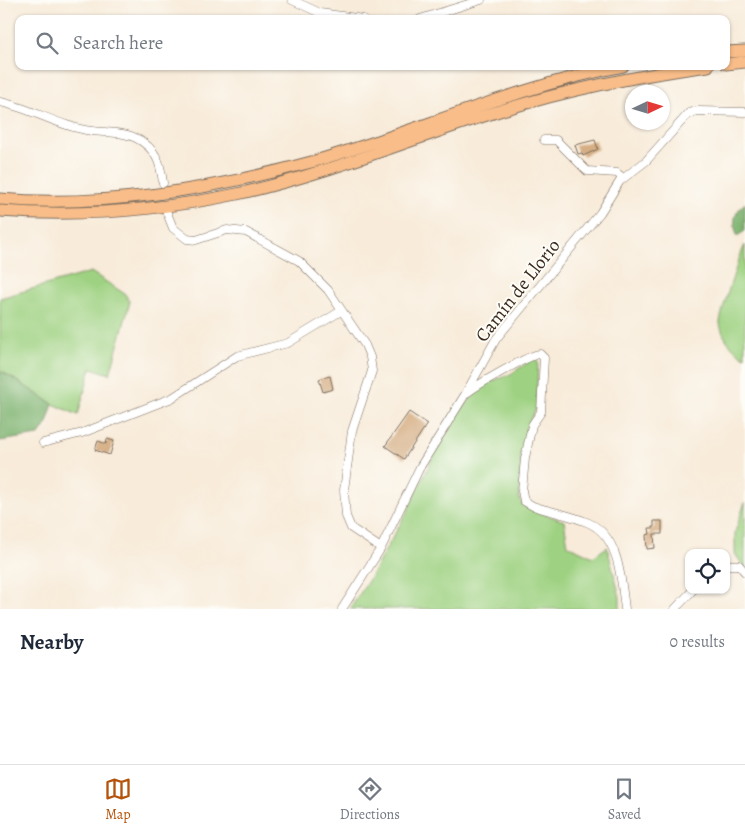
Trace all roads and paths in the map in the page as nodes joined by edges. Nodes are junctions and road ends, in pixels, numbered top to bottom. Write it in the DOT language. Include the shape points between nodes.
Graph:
graph roads {
  1 [pos="292,0"];
  2 [pos="481,0"];
  3 [pos="334,15"];
  4 [pos="433,15"];
  5 [pos="745,51"];
  6 [pos="730,52"];
  7 [pos="745,62"];
  8 [pos="730,64"];
  9 [pos="607,70"];
  10 [pos="679,70"];
  11 [pos="0,102"];
  12 [pos="745,112"];
  13 [pos="544,140"];
  14 [pos="624,178"];
  15 [pos="163,183"];
  16 [pos="0,199"];
  17 [pos="0,211"];
  18 [pos="167,213"];
  19 [pos="342,311"];
  20 [pos="466,393"];
  21 [pos="43,443"];
  22 [pos="381,548"];
  23 [pos="730,565"];
  24 [pos="745,572"];
  25 [pos="689,594"];
  26 [pos="342,609"];
  27 [pos="625,609"];
  28 [pos="674,609"];
  1 -- 3 [label="street" via="320,13"];
  2 -- 4 [label="street"];
  5 -- 6 [label="highway"];
  7 -- 8 [label="highway"];
  9 -- 16 [label="highway" via="541,86 316,160 236,181 97,199"];
  10 -- 17 [label="highway" via="553,95 319,172 238,194 134,209"];
  11 -- 15 [label="street" via="84,130 135,137 156,154"];
  12 -- 14 [label="street, Camín de Llorio" via="689,113 646,161"];
  13 -- 14 [label="street" via="556,140 587,171 617,173"];
  14 -- 20 [label="street, Camín de Llorio" via="600,213 496,339"];
  18 -- 19 [label="street" via="173,228 187,240 227,230 246,232 299,261 328,290"];
  19 -- 21 [label="street" via="288,343 237,356 172,398 82,433"];
  19 -- 22 [label="street" via="365,345 372,362 350,446 344,490 346,516 356,532"];
  20 -- 22 [label="street, Camín de Llorio" via="420,467"];
  20 -- 27 [label="street" via="534,354 544,358 541,412 532,425 524,458 524,501 589,523 602,532 618,563"];
  22 -- 26 [label="street, Camín de Llorio"];
  23 -- 24 [label="street" via="738,565"];
  25 -- 28 [label="street"];
}
